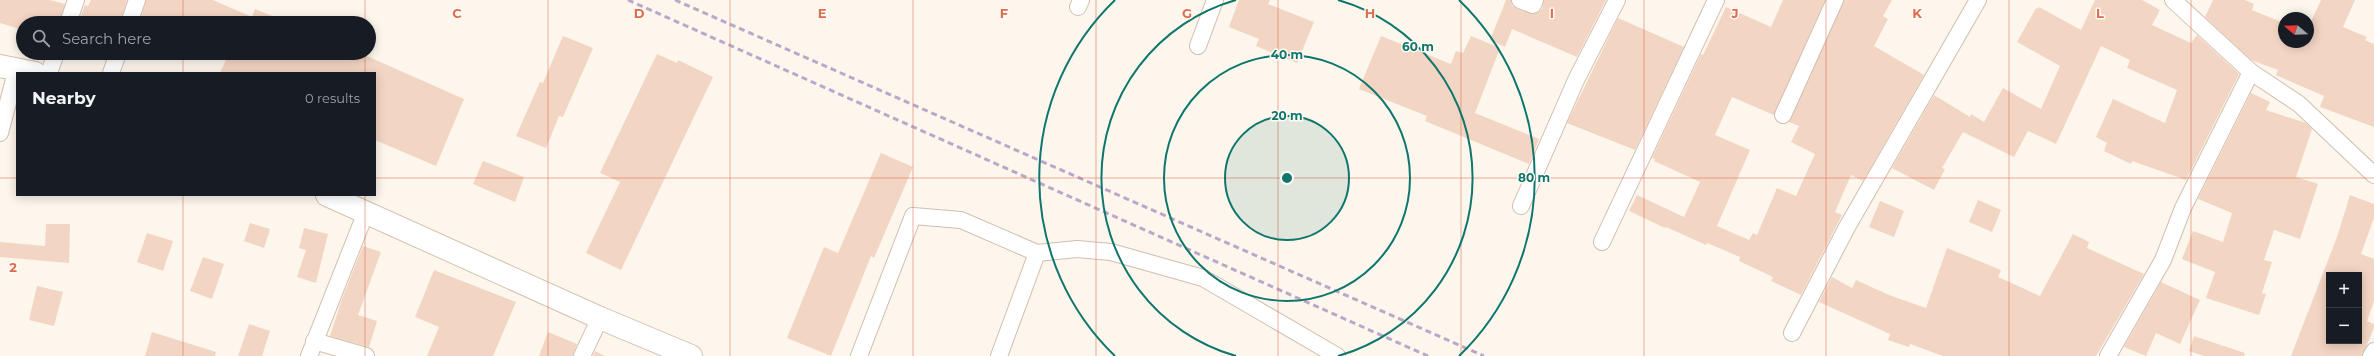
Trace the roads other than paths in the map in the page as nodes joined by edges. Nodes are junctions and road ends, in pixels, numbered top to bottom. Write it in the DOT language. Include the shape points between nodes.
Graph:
graph roads {
  1 [pos="76,0"];
  2 [pos="137,0"];
  3 [pos="1215,0"];
  4 [pos="1520,0"];
  5 [pos="1535,0"];
  6 [pos="1617,0"];
  7 [pos="1716,0"];
  8 [pos="1835,0"];
  9 [pos="1978,0"];
  10 [pos="2173,0"];
  11 [pos="70,16"];
  12 [pos="131,16"];
  13 [pos="1198,46"];
  14 [pos="54,60"];
  15 [pos="116,60"];
  16 [pos="49,72"];
  17 [pos="111,72"];
  18 [pos="2251,72"];
  19 [pos="16,73"];
  20 [pos="1783,115"];
  21 [pos="0,132"];
  22 [pos="2374,175"];
  23 [pos="329,196"];
  24 [pos="1521,206"];
  25 [pos="366,212"];
  26 [pos="1602,242"];
  27 [pos="1037,253"];
  28 [pos="600,318"];
  29 [pos="1792,333"];
  30 [pos="314,341"];
  31 [pos="2374,351"];
  32 [pos="309,356"];
  33 [pos="366,356"];
  34 [pos="582,356"];
  35 [pos="691,356"];
  36 [pos="859,356"];
  37 [pos="999,356"];
  38 [pos="1337,356"];
  39 [pos="2108,356"];
  40 [pos="2371,356"];
  1 -- 11 [label="street"];
  2 -- 12 [label="street"];
  3 -- 13 [label="street"];
  4 -- 5 [label="street" via="1533,5"];
  6 -- 24 [label="street" via="1576,80"];
  7 -- 26 [label="street"];
  8 -- 20 [label="street"];
  9 -- 29 [label="street" via="1847,227"];
  10 -- 18 [label="street"];
  14 -- 16 [label="street"];
  15 -- 17 [label="street"];
  18 -- 22 [label="street" via="2299,104"];
  18 -- 39 [label="street" via="2183,208 2163,260"];
  19 -- 21 [label="street"];
  23 -- 25 [label="main road"];
  25 -- 28 [label="main road"];
  25 -- 30 [label="street"];
  27 -- 36 [label="street" via="962,220 913,216"];
  27 -- 37 [label="street"];
  27 -- 38 [label="street" via="1077,249 1111,252 1203,278"];
  28 -- 34 [label="street"];
  28 -- 35 [label="main road"];
  30 -- 32 [label="street"];
  30 -- 33 [label="street"];
  31 -- 40 [label="street"];
}
